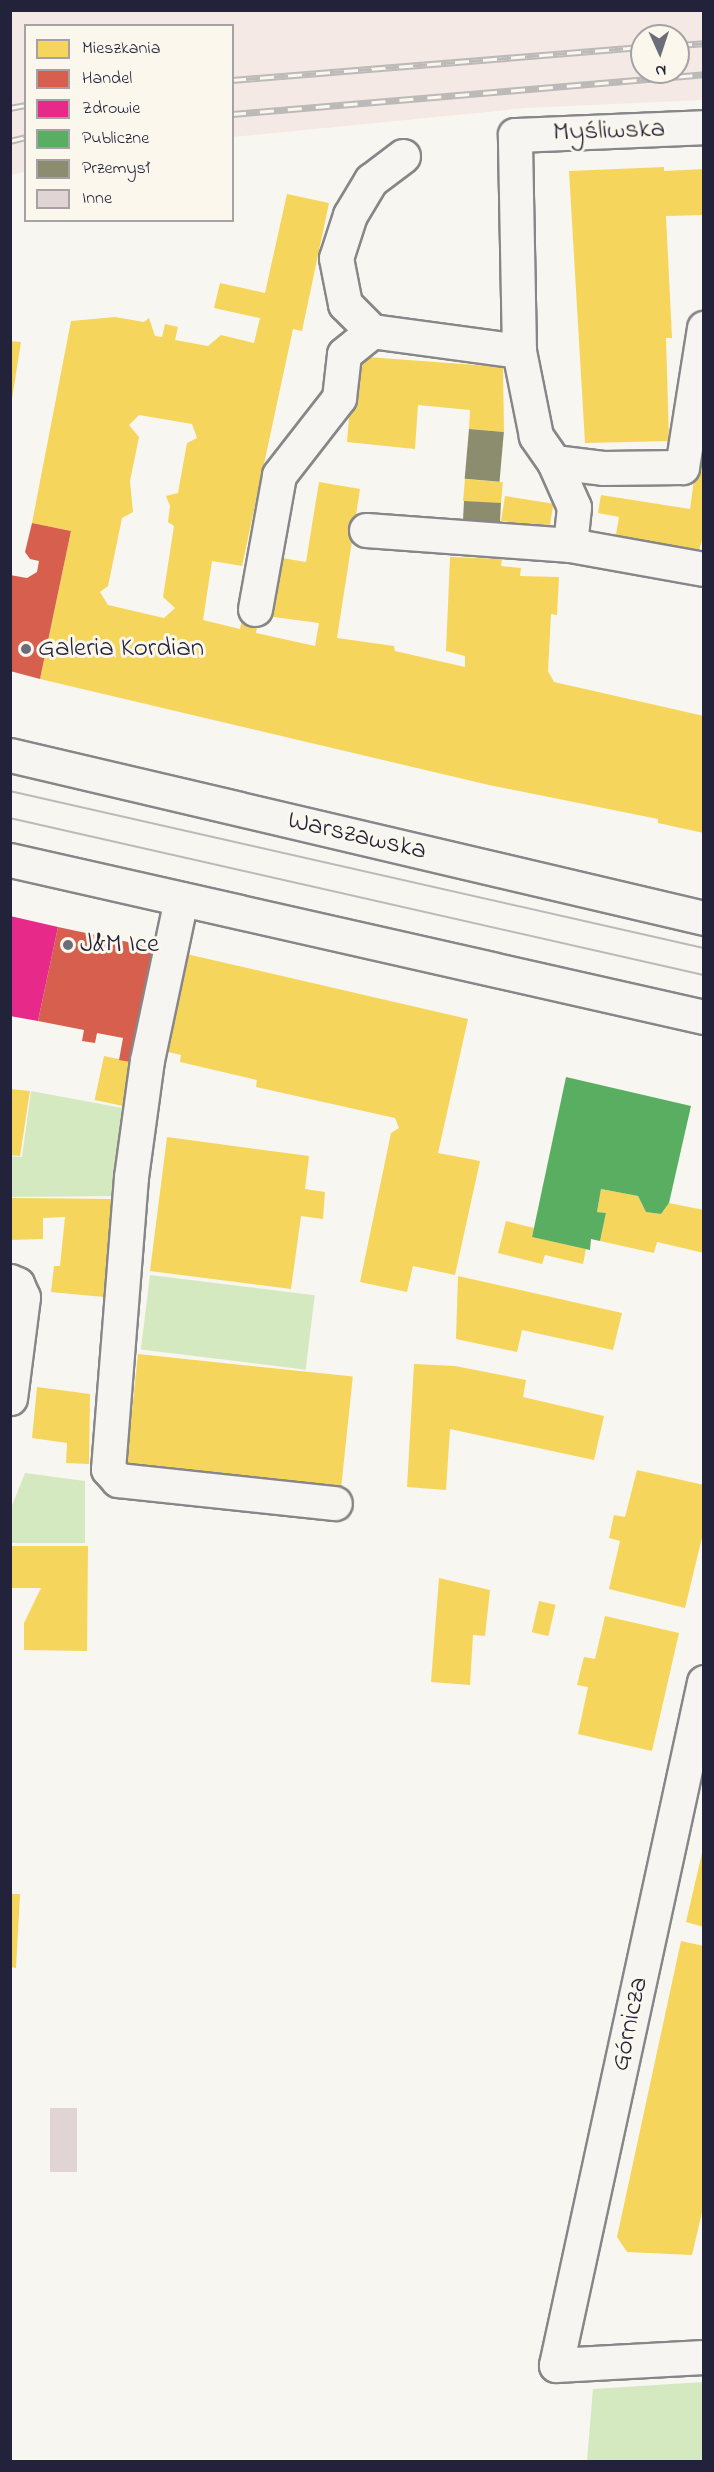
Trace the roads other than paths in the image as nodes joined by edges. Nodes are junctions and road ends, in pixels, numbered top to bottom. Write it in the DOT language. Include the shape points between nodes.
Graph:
graph roads {
  1 [pos="704,127"];
  2 [pos="403,156"];
  3 [pos="704,328"];
  4 [pos="372,331"];
  5 [pos="519,351"];
  6 [pos="554,462"];
  7 [pos="366,530"];
  8 [pos="570,545"];
  9 [pos="704,569"];
  10 [pos="255,609"];
  11 [pos="10,755"];
  12 [pos="10,860"];
  13 [pos="181,899"];
  14 [pos="704,918"];
  15 [pos="704,1017"];
  16 [pos="10,1281"];
  17 [pos="10,1398"];
  18 [pos="335,1503"];
  19 [pos="704,1682"];
  20 [pos="704,2357"];
  1 -- 5 [label="street, Myśliwska" via="515,135"];
  2 -- 4 [label="street" via="371,180 350,215 336,258 345,304"];
  3 -- 6 [label="street" via="682,467 603,468"];
  4 -- 5 [label="street"];
  4 -- 10 [label="street" via="344,354 339,398 279,475"];
  5 -- 6 [label="street" via="536,436"];
  6 -- 8 [label="street" via="574,507"];
  7 -- 8 [label="street"];
  8 -- 9 [label="street"];
  11 -- 14 [label="street, Warszawska"];
  12 -- 13 [label="street"];
  13 -- 15 [label="street"];
  13 -- 18 [label="street" via="147,1060 131,1177 108,1469 118,1480"];
  16 -- 17 [label="street" via="17,1284 23,1297"];
  19 -- 20 [label="street, Górnicza" via="556,2365"];
}
